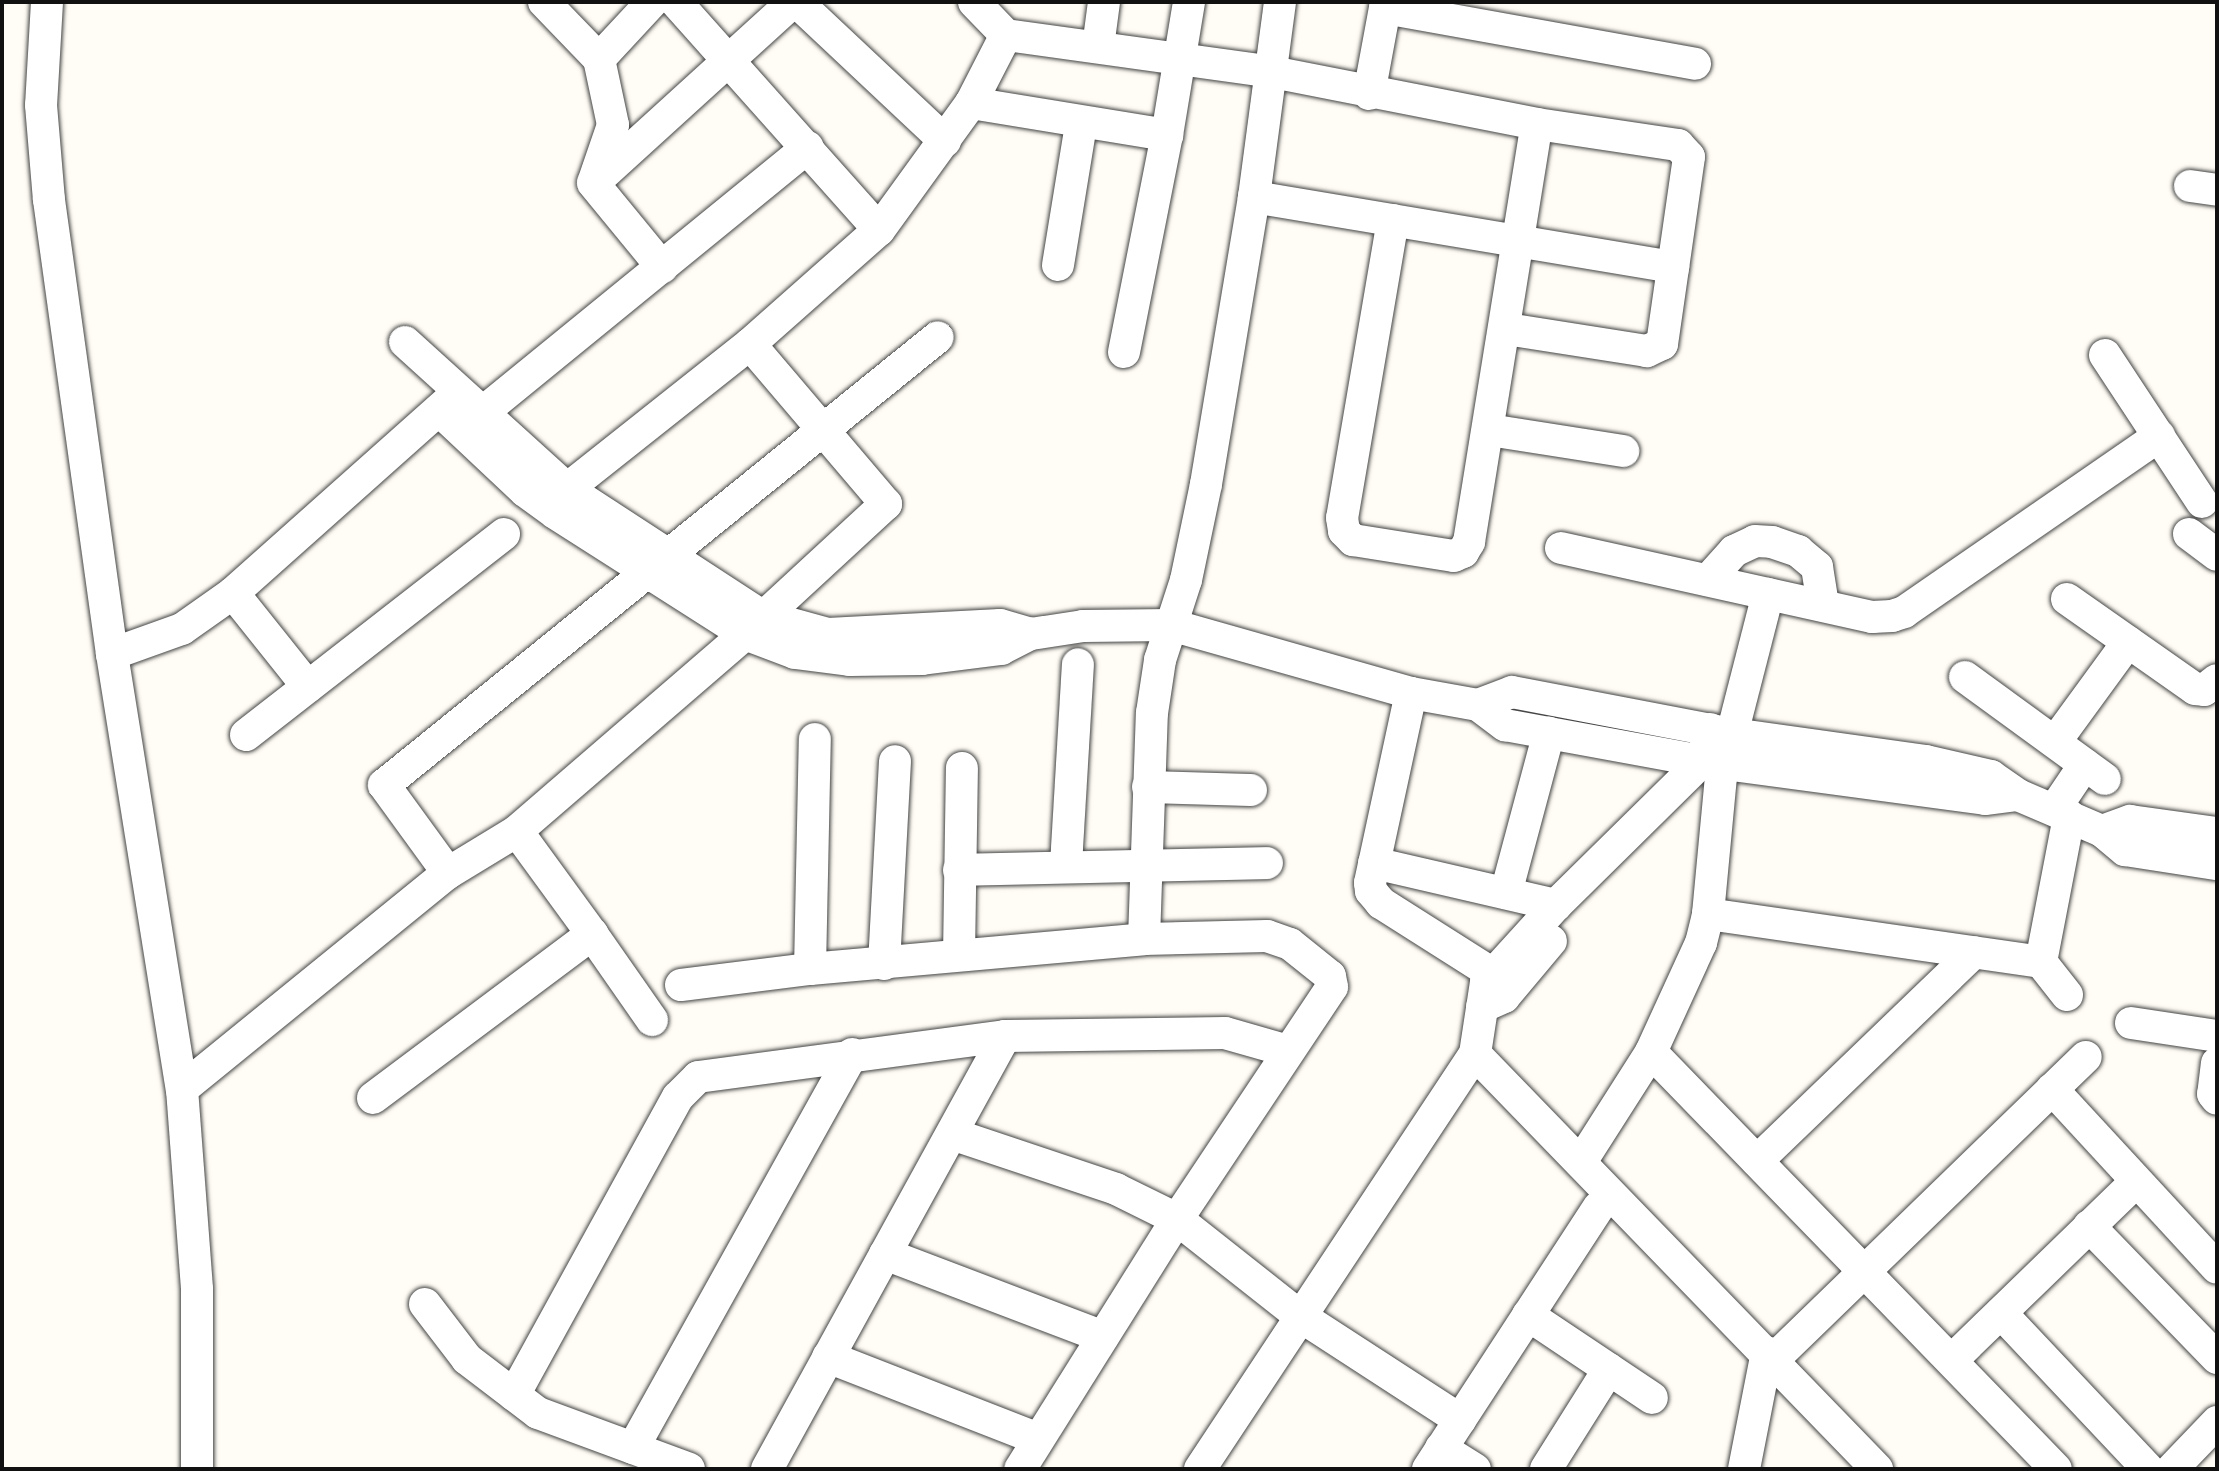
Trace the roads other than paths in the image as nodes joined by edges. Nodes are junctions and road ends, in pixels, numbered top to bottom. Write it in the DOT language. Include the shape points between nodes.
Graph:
graph roads {
  1 [pos="47,2"];
  2 [pos="544,2"];
  3 [pos="652,2"];
  4 [pos="676,2"];
  5 [pos="795,2"];
  6 [pos="974,2"];
  7 [pos="1104,2"];
  8 [pos="1189,2"];
  9 [pos="1280,2"];
  10 [pos="1385,5"];
  11 [pos="1006,35"];
  12 [pos="1098,47"];
  13 [pos="1181,58"];
  14 [pos="599,59"];
  15 [pos="728,61"];
  16 [pos="1695,64"];
  17 [pos="1272,72"];
  18 [pos="1369,94"];
  19 [pos="971,103"];
  20 [pos="1081,124"];
  21 [pos="1537,124"];
  22 [pos="1167,135"];
  23 [pos="945,141"];
  24 [pos="808,147"];
  25 [pos="593,183"];
  26 [pos="1254,197"];
  27 [pos="1393,220"];
  28 [pos="879,230"];
  29 [pos="1518,239"];
  30 [pos="1058,265"];
  31 [pos="662,267"];
  32 [pos="1673,267"];
  33 [pos="1506,329"];
  34 [pos="938,337"];
  35 [pos="405,342"];
  36 [pos="750,344"];
  37 [pos="1124,352"];
  38 [pos="2105,355"];
  39 [pos="460,411"];
  40 [pos="823,430"];
  41 [pos="1489,430"];
  42 [pos="2159,436"];
  43 [pos="1623,451"];
  44 [pos="567,489"];
  45 [pos="2202,502"];
  46 [pos="504,534"];
  47 [pos="2189,534"];
  48 [pos="1561,548"];
  49 [pos="2217,555"];
  50 [pos="658,565"];
  51 [pos="1708,580"];
  52 [pos="233,593"];
  53 [pos="1768,594"];
  54 [pos="2067,599"];
  55 [pos="1823,606"];
  56 [pos="754,625"];
  57 [pos="1171,625"];
  58 [pos="2128,642"];
  59 [pos="112,654"];
  60 [pos="1078,664"];
  61 [pos="1965,677"];
  62 [pos="2217,680"];
  63 [pos="308,687"];
  64 [pos="1411,693"];
  65 [pos="1478,705"];
  66 [pos="1549,733"];
  67 [pos="246,735"];
  68 [pos="815,739"];
  69 [pos="2055,742"];
  70 [pos="1719,753"];
  71 [pos="895,761"];
  72 [pos="962,768"];
  73 [pos="1148,787"];
  74 [pos="1251,790"];
  75 [pos="2062,813"];
  76 [pos="517,831"];
  77 [pos="2102,831"];
  78 [pos="2217,833"];
  79 [pos="1267,863"];
  80 [pos="1374,863"];
  81 [pos="1146,864"];
  82 [pos="2217,864"];
  83 [pos="1066,865"];
  84 [pos="959,870"];
  85 [pos="448,873"];
  86 [pos="1506,893"];
  87 [pos="1556,905"];
  88 [pos="1708,914"];
  89 [pos="592,934"];
  90 [pos="1144,939"];
  91 [pos="1974,952"];
  92 [pos="959,955"];
  93 [pos="2041,962"];
  94 [pos="884,964"];
  95 [pos="810,969"];
  96 [pos="1493,974"];
  97 [pos="681,985"];
  98 [pos="2067,995"];
  99 [pos="1482,1007"];
  100 [pos="652,1020"];
  101 [pos="2131,1023"];
  102 [pos="1005,1036"];
  103 [pos="2217,1036"];
  104 [pos="1288,1051"];
  105 [pos="1651,1052"];
  106 [pos="852,1054"];
  107 [pos="1475,1054"];
  108 [pos="2086,1057"];
  109 [pos="2217,1063"];
  110 [pos="182,1089"];
  111 [pos="2052,1089"];
  112 [pos="373,1098"];
  113 [pos="2217,1099"];
  114 [pos="952,1134"];
  115 [pos="1757,1161"];
  116 [pos="1581,1162"];
  117 [pos="2136,1182"];
  118 [pos="1599,1207"];
  119 [pos="1177,1219"];
  120 [pos="2089,1226"];
  121 [pos="885,1254"];
  122 [pos="2217,1268"];
  123 [pos="1865,1272"];
  124 [pos="425,1304"];
  125 [pos="2001,1313"];
  126 [pos="1528,1315"];
  127 [pos="1300,1316"];
  128 [pos="1103,1337"];
  129 [pos="1770,1356"];
  130 [pos="828,1357"];
  131 [pos="2217,1358"];
  132 [pos="1952,1360"];
  133 [pos="1609,1369"];
  134 [pos="514,1395"];
  135 [pos="1652,1398"];
  136 [pos="1460,1420"];
  137 [pos="2217,1422"];
  138 [pos="1038,1439"];
  139 [pos="633,1448"];
  140 [pos="1435,1459"];
  141 [pos="1866,1464"];
  142 [pos="197,1469"];
  143 [pos="689,1469"];
  144 [pos="767,1469"];
  145 [pos="1020,1469"];
  146 [pos="1200,1469"];
  147 [pos="1475,1469"];
  148 [pos="1546,1469"];
  149 [pos="1744,1469"];
  150 [pos="2056,1469"];
  151 [pos="2148,1469"];
  152 [pos="2172,1469"];
  1 -- 59 [label="street" via="41,68 44,152"];
  2 -- 14 [label="street"];
  3 -- 14 [label="street"];
  4 -- 15 [label="street"];
  5 -- 15 [label="street"];
  5 -- 23 [label="street"];
  6 -- 11 [label="street"];
  7 -- 12 [label="street"];
  8 -- 13 [label="street"];
  9 -- 17 [label="street"];
  10 -- 16 [label="street"];
  10 -- 18 [label="street"];
  11 -- 12 [label="street"];
  11 -- 19 [label="street"];
  12 -- 13 [label="street"];
  13 -- 17 [label="street"];
  13 -- 22 [label="street"];
  14 -- 25 [label="street" via="613,125"];
  15 -- 24 [label="street"];
  15 -- 25 [label="street"];
  17 -- 18 [label="street"];
  17 -- 26 [label="street"];
  18 -- 21 [label="street"];
  19 -- 20 [label="street"];
  19 -- 23 [label="street"];
  20 -- 22 [label="street"];
  20 -- 30 [label="street"];
  21 -- 29 [label="street"];
  21 -- 32 [label="street" via="1678,145 1689,157"];
  22 -- 37 [label="street"];
  23 -- 28 [label="street"];
  24 -- 28 [label="street"];
  24 -- 31 [label="street"];
  25 -- 31 [label="street"];
  26 -- 27 [label="street"];
  26 -- 57 [label="street" via="1206,484"];
  27 -- 29 [label="street"];
  27 -- 41 [label="street" via="1344,531 1353,540 1454,556 1463,552"];
  28 -- 36 [label="street"];
  29 -- 32 [label="street"];
  29 -- 33 [label="street"];
  31 -- 39 [label="street"];
  32 -- 33 [label="street" via="1662,344 1647,351"];
  33 -- 41 [label="street"];
  34 -- 40 [label="street"];
  35 -- 39 [label="street"];
  36 -- 40 [label="street"];
  36 -- 44 [label="street"];
  38 -- 42 [label="street"];
  39 -- 44 [label="street"];
  39 -- 50 [label="street" via="525,491"];
  39 -- 52 [label="street"];
  40 -- 50 [label="street"];
  40 -- 56 [label="street" via="886,504"];
  41 -- 43 [label="street"];
  42 -- 45 [label="street"];
  42 -- 55 [label="street" via="1904,612 1872,617"];
  44 -- 50 [label="street"];
  46 -- 63 [label="street"];
  47 -- 49 [label="street"];
  48 -- 51 [label="street"];
  50 -- 56 [label="street"];
  50 -- 85 [label="street" via="384,785"];
  51 -- 53 [label="street"];
  51 -- 55 [label="street" via="1734,551 1755,541 1772,542 1798,551 1817,567"];
  52 -- 59 [label="street" via="182,629"];
  52 -- 63 [label="street"];
  53 -- 55 [label="street"];
  53 -- 70 [label="street"];
  54 -- 58 [label="street"];
  56 -- 57 [label="street" via="828,634 1000,625 1031,634 1104,624"];
  56 -- 76 [label="street"];
  57 -- 64 [label="street"];
  57 -- 73 [label="street" via="1152,713"];
  58 -- 62 [label="street" via="2195,689 2204,690"];
  58 -- 69 [label="street"];
  59 -- 110 [label="street"];
  60 -- 83 [label="street"];
  61 -- 69 [label="street"];
  63 -- 67 [label="street"];
  64 -- 65 [label="street"];
  64 -- 80 [label="street"];
  65 -- 66 [label="street" via="1505,725"];
  65 -- 70 [label="street" via="1512,692"];
  66 -- 70 [label="street"];
  66 -- 86 [label="street"];
  68 -- 95 [label="street"];
  69 -- 75 [label="street" via="2095,771"];
  70 -- 75 [label="street" via="1985,799 2018,795"];
  70 -- 87 [label="street"];
  70 -- 88 [label="street"];
  70 -- 99 [label="street" via="1504,997"];
  71 -- 94 [label="street"];
  72 -- 84 [label="street"];
  73 -- 74 [label="street"];
  73 -- 81 [label="street"];
  75 -- 77 [label="street"];
  75 -- 93 [label="street"];
  76 -- 85 [label="street"];
  76 -- 89 [label="street"];
  77 -- 78 [label="street" via="2130,821"];
  77 -- 82 [label="street" via="2125,850"];
  79 -- 81 [label="street"];
  80 -- 86 [label="street"];
  80 -- 96 [label="street" via="1370,883 1381,903"];
  81 -- 83 [label="street"];
  81 -- 90 [label="street"];
  83 -- 84 [label="street"];
  84 -- 92 [label="street"];
  85 -- 110 [label="street"];
  86 -- 87 [label="street"];
  87 -- 96 [label="street"];
  88 -- 91 [label="street"];
  88 -- 105 [label="street" via="1693,965"];
  89 -- 100 [label="street"];
  89 -- 112 [label="street"];
  90 -- 92 [label="street"];
  90 -- 104 [label="street" via="1267,936 1290,944 1325,970 1332,987"];
  91 -- 93 [label="street"];
  91 -- 115 [label="street"];
  92 -- 94 [label="street"];
  93 -- 98 [label="street"];
  94 -- 95 [label="street"];
  95 -- 97 [label="street"];
  96 -- 99 [label="street" via="1486,982"];
  99 -- 107 [label="street"];
  101 -- 103 [label="street"];
  102 -- 104 [label="street" via="1210,1032 1241,1035"];
  102 -- 106 [label="street"];
  102 -- 114 [label="street"];
  104 -- 119 [label="street"];
  105 -- 115 [label="street"];
  105 -- 116 [label="street"];
  106 -- 134 [label="street" via="710,1073 686,1087"];
  106 -- 139 [label="street"];
  107 -- 116 [label="street"];
  107 -- 127 [label="street"];
  108 -- 111 [label="street"];
  109 -- 113 [label="street"];
  110 -- 142 [label="street" via="197,1289"];
  111 -- 117 [label="street"];
  111 -- 123 [label="street"];
  114 -- 119 [label="street" via="1116,1189"];
  114 -- 121 [label="street"];
  115 -- 123 [label="street"];
  116 -- 129 [label="street"];
  117 -- 120 [label="street"];
  117 -- 122 [label="street"];
  118 -- 126 [label="street"];
  119 -- 127 [label="street"];
  119 -- 128 [label="street"];
  120 -- 125 [label="street"];
  120 -- 131 [label="street"];
  121 -- 128 [label="street"];
  121 -- 130 [label="street"];
  123 -- 129 [label="street"];
  123 -- 132 [label="street"];
  124 -- 134 [label="street" via="467,1359"];
  125 -- 132 [label="street"];
  125 -- 151 [label="street"];
  126 -- 133 [label="street"];
  126 -- 136 [label="street"];
  127 -- 136 [label="street"];
  127 -- 146 [label="street"];
  128 -- 138 [label="street"];
  129 -- 141 [label="street"];
  129 -- 149 [label="street"];
  130 -- 138 [label="street"];
  130 -- 144 [label="street"];
  132 -- 150 [label="street"];
  133 -- 135 [label="street"];
  133 -- 148 [label="street"];
  134 -- 139 [label="street" via="538,1413"];
  136 -- 140 [label="street"];
  137 -- 152 [label="street"];
  138 -- 145 [label="street"];
  139 -- 143 [label="street"];
  140 -- 147 [label="street"];
}
